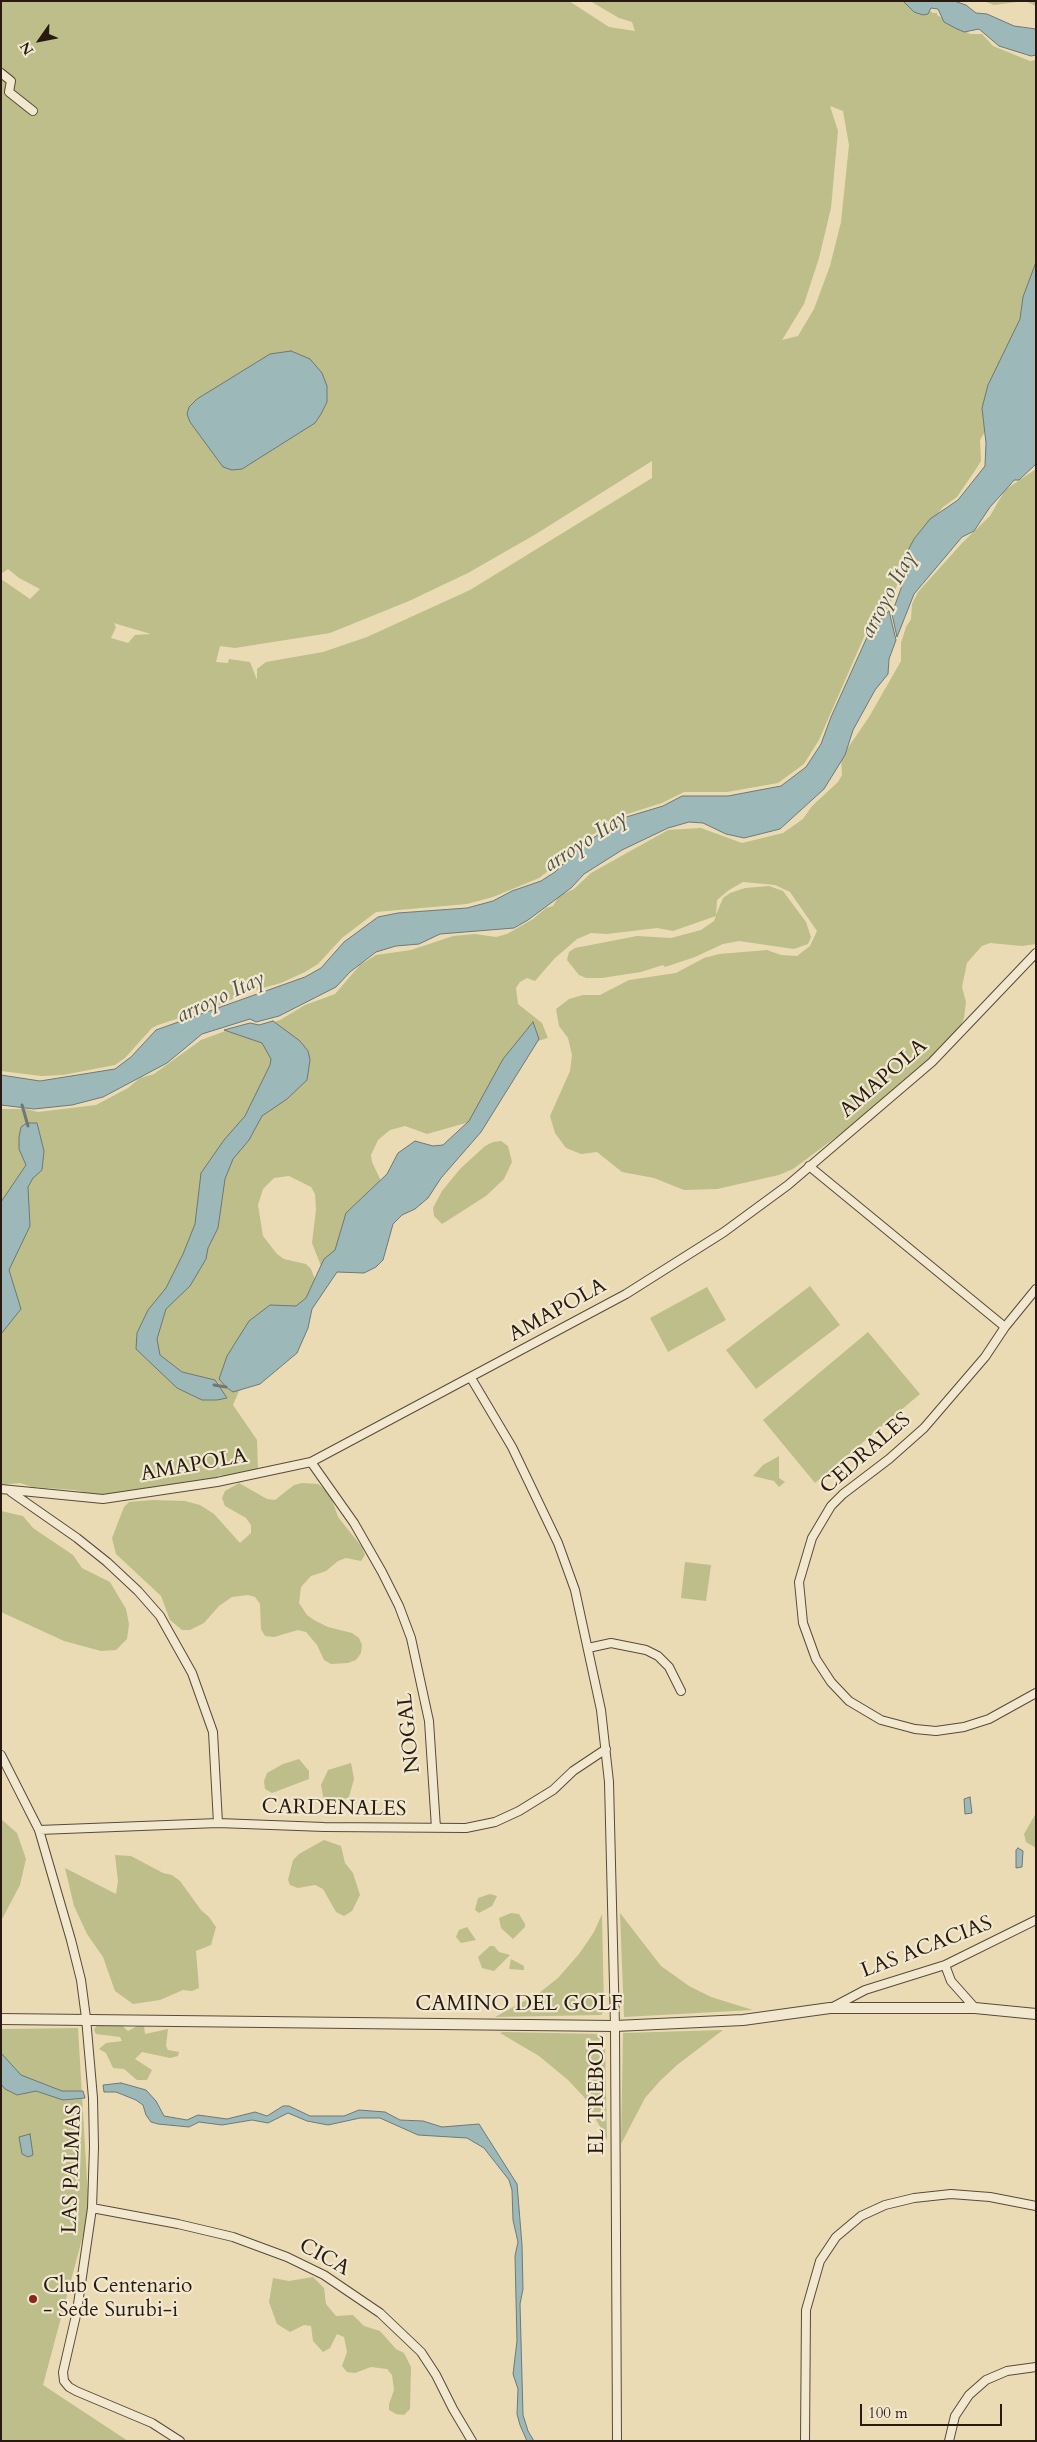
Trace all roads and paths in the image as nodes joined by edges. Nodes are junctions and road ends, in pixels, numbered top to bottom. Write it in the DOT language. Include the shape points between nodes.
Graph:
graph roads {
  1 [pos="1,73"];
  2 [pos="33,111"];
  3 [pos="1036,953"];
  4 [pos="809,1166"];
  5 [pos="1036,1290"];
  6 [pos="1005,1327"];
  7 [pos="471,1378"];
  8 [pos="311,1462"];
  9 [pos="5,1490"];
  10 [pos="588,1648"];
  11 [pos="681,1691"];
  12 [pos="1036,1693"];
  13 [pos="606,1749"];
  14 [pos="1,1754"];
  15 [pos="218,1822"];
  16 [pos="436,1828"];
  17 [pos="39,1830"];
  18 [pos="1036,1920"];
  19 [pos="945,1964"];
  20 [pos="830,2008"];
  21 [pos="976,2008"];
  22 [pos="1036,2014"];
  23 [pos="1,2018"];
  24 [pos="86,2018"];
  25 [pos="615,2026"];
  26 [pos="1036,2206"];
  27 [pos="92,2208"];
  28 [pos="1036,2368"];
  29 [pos="180,2441"];
  30 [pos="472,2441"];
  31 [pos="617,2441"];
  32 [pos="804,2441"];
  33 [pos="949,2441"];
  1 -- 2 [label="street" via="11,81 9,92"];
  3 -- 4 [label="street, AMAPOLA" via="932,1062"];
  4 -- 6 [label="street"];
  4 -- 7 [label="street, AMAPOLA" via="708,1243 626,1294"];
  5 -- 6 [label="street, CEDRALES"];
  6 -- 12 [label="street, CEDRALES" via="985,1357 924,1428 831,1506 806,1552 799,1582 800,1607 816,1659 831,1682 849,1700 881,1720 936,1731 964,1727 989,1719"];
  7 -- 8 [label="street, AMAPOLA"];
  7 -- 10 [label="street, EL TREBOL" via="512,1447 558,1543 575,1590"];
  8 -- 9 [label="street, AMAPOLA" via="217,1482 103,1499"];
  8 -- 16 [label="street, NOGAL" via="354,1523 399,1606 418,1663 429,1721"];
  9 -- 15 [label="street" via="78,1538 138,1591 160,1616 192,1673 213,1732"];
  10 -- 11 [label="street" via="611,1643 646,1650 669,1667"];
  10 -- 13 [label="street, EL TREBOL"];
  13 -- 16 [label="street, CARDENALES" via="573,1771 553,1790 519,1811 495,1822 466,1828"];
  13 -- 25 [label="street, EL TREBOL"];
  14 -- 17 [label="street"];
  15 -- 16 [label="street, CARDENALES"];
  15 -- 17 [label="street, CARDENALES"];
  17 -- 24 [label="street, LAS PALMAS" via="71,1940"];
  18 -- 19 [label="street, LAS ACACIAS"];
  19 -- 20 [label="street, LAS ACACIAS" via="865,1990"];
  19 -- 21 [label="street" via="951,1980"];
  20 -- 21 [label="street, CAMINO DEL GOLF"];
  20 -- 25 [label="street, CAMINO DEL GOLF" via="744,2020"];
  21 -- 22 [label="street, CAMINO DEL GOLF"];
  23 -- 24 [label="street, CAMINO DEL GOLF"];
  24 -- 25 [label="street, CAMINO DEL GOLF"];
  24 -- 27 [label="street, LAS PALMAS" via="93,2098"];
  25 -- 31 [label="street, EL TREBOL"];
  26 -- 32 [label="street" via="951,2194 914,2198 869,2212 836,2237 820,2261 806,2310"];
  27 -- 29 [label="street, LAS PALMAS" via="64,2381 69,2388 144,2420"];
  27 -- 30 [label="street, CICA" via="233,2237 324,2275 380,2313 421,2352"];
  28 -- 33 [label="street" via="1007,2371 986,2380 969,2395 955,2416"];
}
